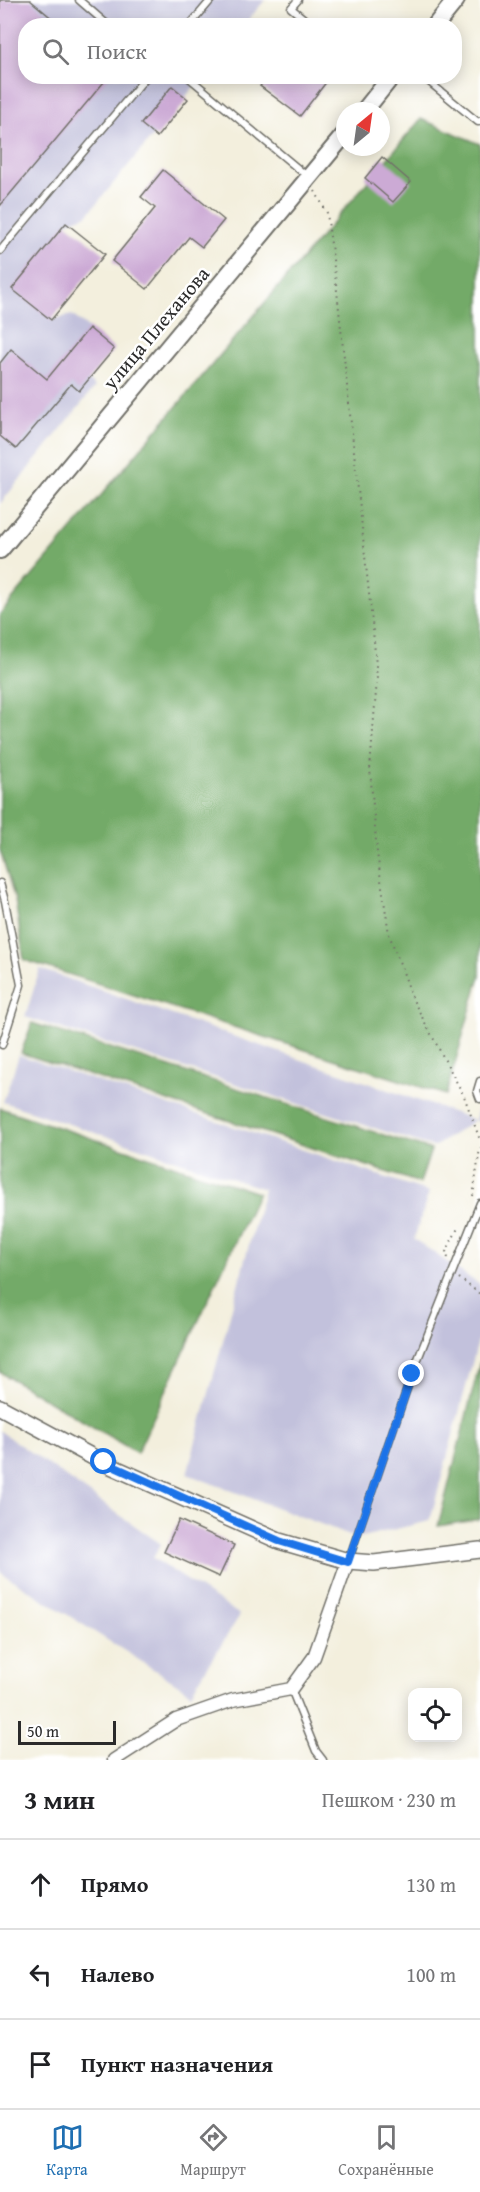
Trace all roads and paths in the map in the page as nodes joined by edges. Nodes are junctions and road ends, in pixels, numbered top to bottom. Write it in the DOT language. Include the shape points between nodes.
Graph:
graph roads {
  1 [pos="79,0"];
  2 [pos="211,0"];
  3 [pos="298,0"];
  4 [pos="456,0"];
  5 [pos="100,18"];
  6 [pos="196,18"];
  7 [pos="303,18"];
  8 [pos="441,18"];
  9 [pos="140,84"];
  10 [pos="197,84"];
  11 [pos="383,84"];
  12 [pos="432,84"];
  13 [pos="370,102"];
  14 [pos="480,121"];
  15 [pos="336,145"];
  16 [pos="309,178"];
  17 [pos="0,251"];
  18 [pos="0,550"];
  19 [pos="0,883"];
  20 [pos="2,1045"];
  21 [pos="480,1081"];
  22 [pos="480,1099"];
  23 [pos="480,1140"];
  24 [pos="480,1203"];
  25 [pos="0,1407"];
  26 [pos="480,1550"];
  27 [pos="348,1562"];
  28 [pos="291,1689"];
  29 [pos="114,1760"];
  30 [pos="323,1760"];
  1 -- 5 [label="lane"];
  2 -- 6 [label="lane"];
  3 -- 7 [label="lane" via="291,8"];
  4 -- 8 [label="main road"];
  9 -- 17 [label="lane"];
  10 -- 16 [label="lane"];
  11 -- 13 [label="main road"];
  12 -- 14 [label="lane"];
  15 -- 16 [label="main road, улица Плеханова"];
  16 -- 18 [label="main road, улица Плеханова"];
  16 -- 23 [label="path" via="327,213 341,326 374,641 377,679 370,769 389,934 414,1002 464,1096"];
  19 -- 20 [label="lane" via="21,985"];
  21 -- 22 [label="lane"];
  24 -- 27 [label="lane" via="412,1374"];
  25 -- 27 [label="street" via="104,1462 279,1541"];
  26 -- 27 [label="street" via="374,1563"];
  27 -- 28 [label="street" via="314,1657"];
  28 -- 29 [label="street" via="233,1700 176,1720"];
  28 -- 30 [label="lane"];
}
